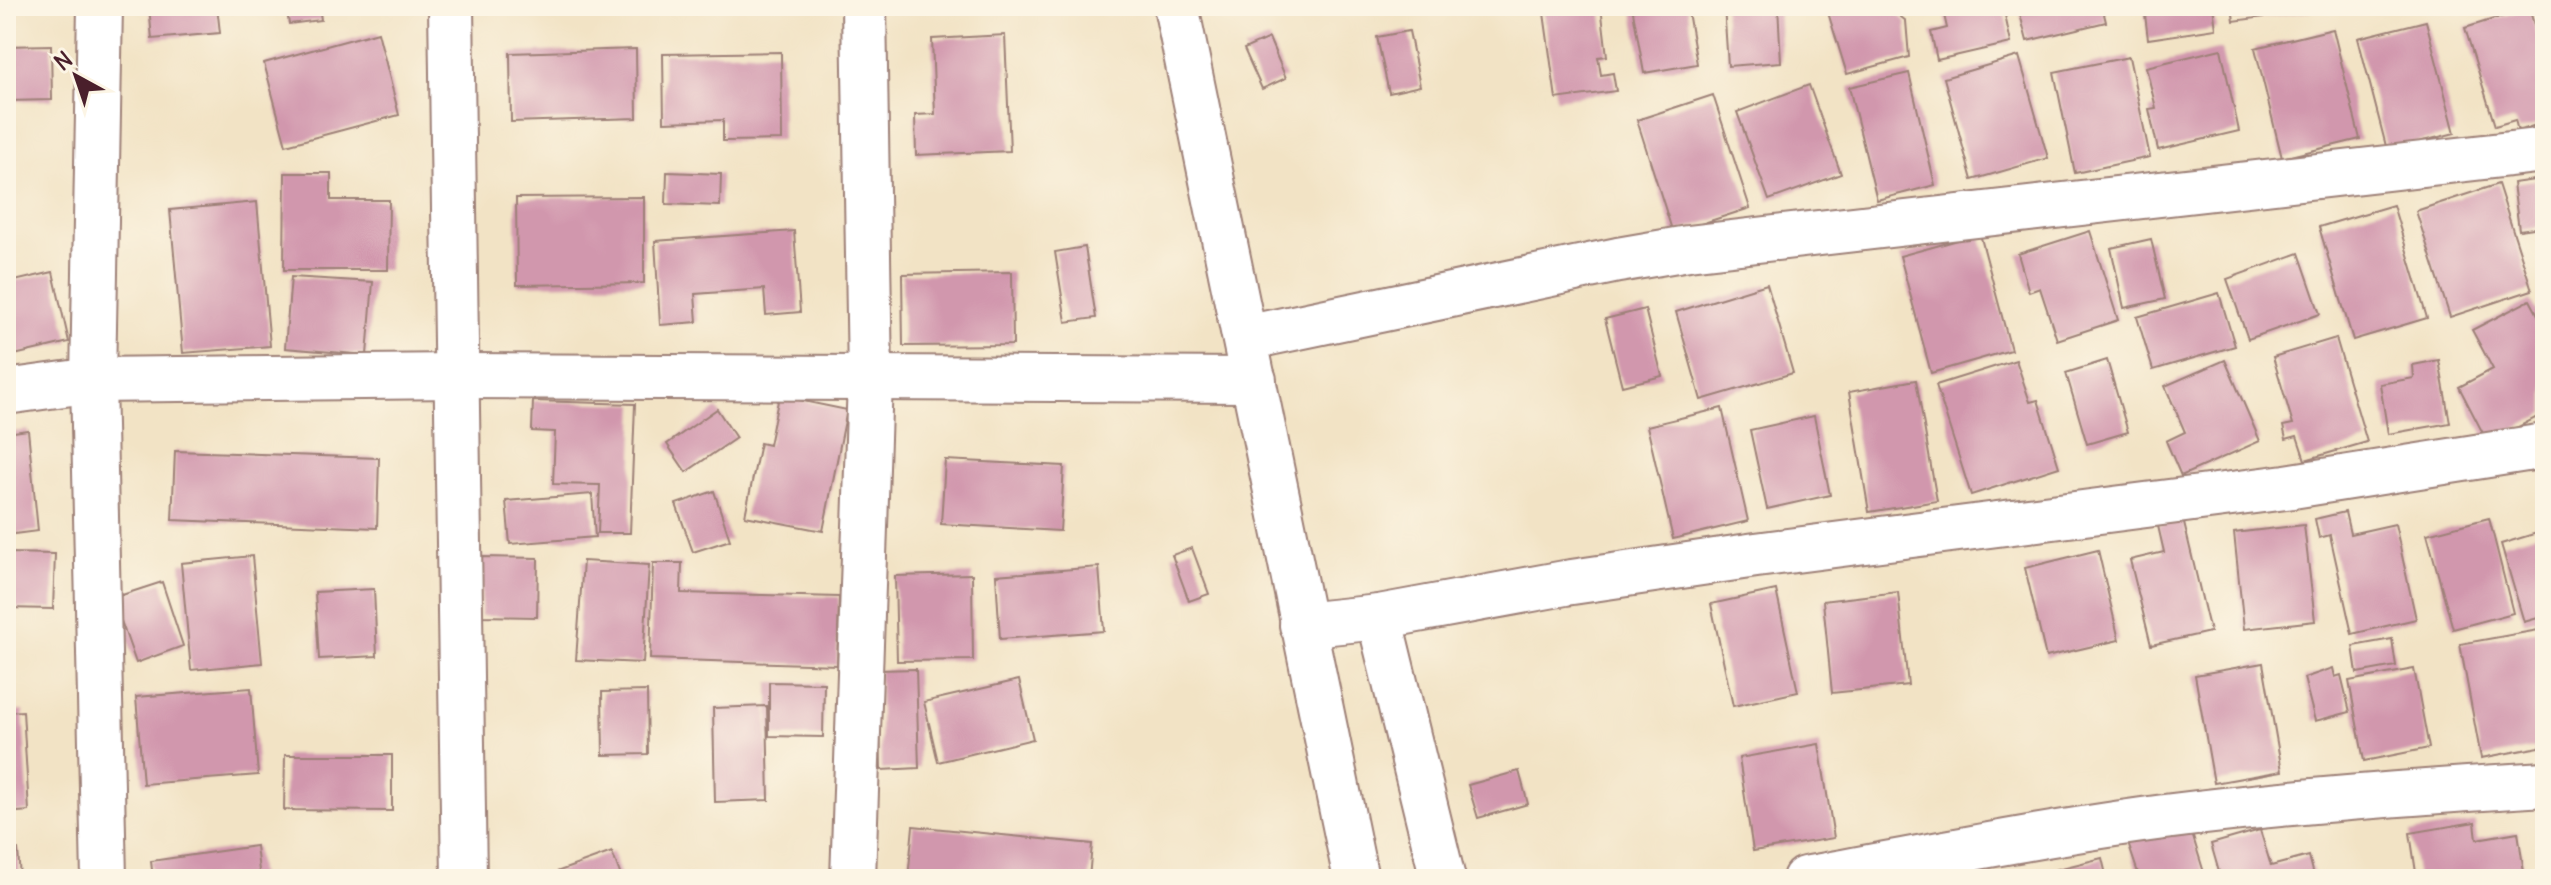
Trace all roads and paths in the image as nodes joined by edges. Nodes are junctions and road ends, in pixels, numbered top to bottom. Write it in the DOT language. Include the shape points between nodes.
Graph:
graph roads {
  1 [pos="100,6"];
  2 [pos="451,6"];
  3 [pos="864,6"];
  4 [pos="1176,6"];
  5 [pos="2545,150"];
  6 [pos="1245,338"];
  7 [pos="457,376"];
  8 [pos="93,380"];
  9 [pos="870,380"];
  10 [pos="1254,380"];
  11 [pos="6,392"];
  12 [pos="2545,446"];
  13 [pos="1379,617"];
  14 [pos="1302,625"];
  15 [pos="2545,784"];
  16 [pos="104,879"];
  17 [pos="464,879"];
  18 [pos="853,879"];
  19 [pos="1356,879"];
  20 [pos="1443,879"];
  21 [pos="1805,879"];
  1 -- 8 [label="street"];
  2 -- 7 [label="street"];
  3 -- 9 [label="street"];
  4 -- 6 [label="street"];
  5 -- 6 [label="street" via="1688,248"];
  6 -- 10 [label="street"];
  7 -- 8 [label="street"];
  7 -- 9 [label="street"];
  7 -- 17 [label="street"];
  8 -- 11 [label="street"];
  8 -- 16 [label="street"];
  9 -- 10 [label="street"];
  9 -- 18 [label="street"];
  10 -- 14 [label="street"];
  12 -- 13 [label="street" via="2286,487 1565,583"];
  13 -- 14 [label="street"];
  13 -- 20 [label="street"];
  14 -- 19 [label="street"];
  15 -- 21 [label="street" via="2165,817"];
}
